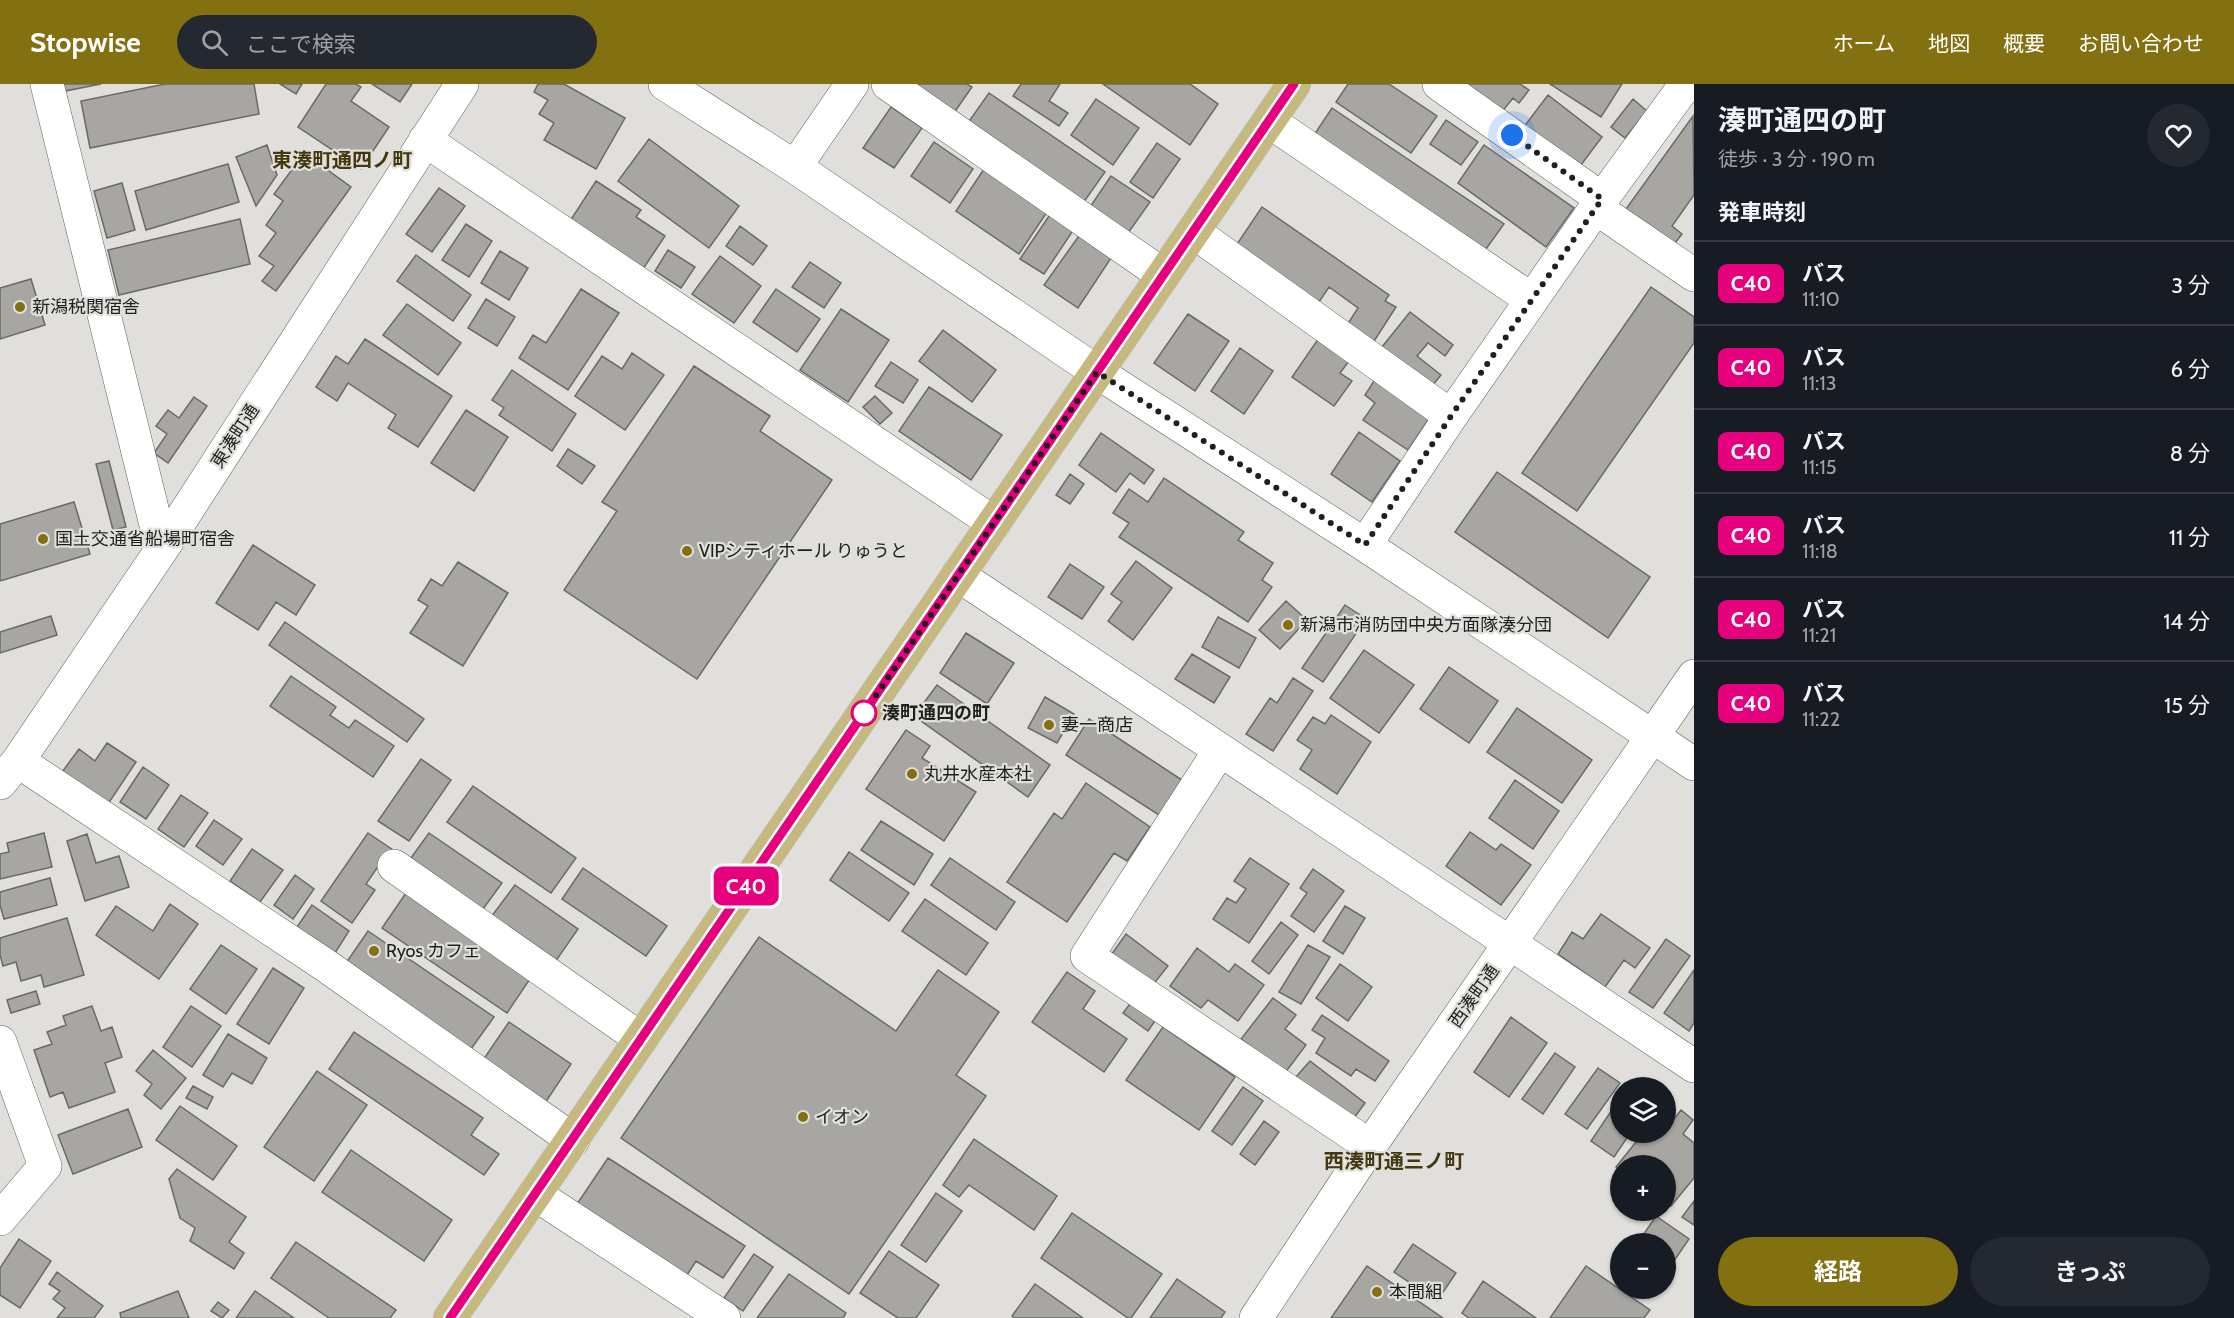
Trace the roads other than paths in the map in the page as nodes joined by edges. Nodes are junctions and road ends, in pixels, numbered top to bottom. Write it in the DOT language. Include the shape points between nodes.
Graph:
graph roads {
  1 [pos="47,84"];
  2 [pos="462,84"];
  3 [pos="665,84"];
  4 [pos="852,84"];
  5 [pos="888,84"];
  6 [pos="1294,84"];
  7 [pos="1439,84"];
  8 [pos="1687,92"];
  9 [pos="1269,121"];
  10 [pos="425,140"];
  11 [pos="795,167"];
  12 [pos="1599,204"];
  13 [pos="1194,232"];
  14 [pos="1163,275"];
  15 [pos="1694,276"];
  16 [pos="1532,300"];
  17 [pos="1097,372"];
  18 [pos="1451,416"];
  19 [pos="994,523"];
  20 [pos="1365,545"];
  21 [pos="162,549"];
  22 [pos="958,575"];
  23 [pos="1694,676"];
  24 [pos="1652,736"];
  25 [pos="1220,750"];
  26 [pos="1694,764"];
  27 [pos="9,772"];
  28 [pos="394,866"];
  29 [pos="1511,943"];
  30 [pos="641,1039"];
  31 [pos="0,1042"];
  32 [pos="1694,1066"];
  33 [pos="573,1140"];
  34 [pos="1370,1146"];
  35 [pos="535,1194"];
  36 [pos="0,1219"];
  37 [pos="450,1318"];
  38 [pos="724,1318"];
  39 [pos="1256,1318"];
  1 -- 21 [label="street"];
  2 -- 10 [label="street, 東湊町通"];
  3 -- 11 [label="street"];
  4 -- 11 [label="street"];
  5 -- 14 [label="street"];
  6 -- 9 [label="main road"];
  7 -- 12 [label="street"];
  8 -- 12 [label="street"];
  9 -- 13 [label="main road"];
  9 -- 16 [label="street"];
  10 -- 19 [label="street"];
  10 -- 21 [label="street, 東湊町通"];
  11 -- 17 [label="street"];
  12 -- 15 [label="street"];
  12 -- 16 [label="street"];
  13 -- 14 [label="main road"];
  13 -- 18 [label="street"];
  14 -- 17 [label="main road"];
  16 -- 18 [label="street"];
  17 -- 19 [label="main road"];
  17 -- 20 [label="street"];
  18 -- 20 [label="street"];
  19 -- 22 [label="main road"];
  20 -- 24 [label="street"];
  21 -- 27 [label="street, 東湊町通"];
  22 -- 25 [label="street"];
  22 -- 30 [label="main road"];
  23 -- 24 [label="street, 西湊町通"];
  24 -- 26 [label="street"];
  24 -- 29 [label="street, 西湊町通"];
  25 -- 29 [label="street"];
  25 -- 34 [label="street" via="1088,956"];
  27 -- 33 [label="street" via="325,965"];
  28 -- 30 [label="street"];
  29 -- 32 [label="street"];
  29 -- 34 [label="street, 西湊町通"];
  30 -- 33 [label="main road"];
  31 -- 36 [label="street" via="45,1166"];
  33 -- 35 [label="main road"];
  34 -- 39 [label="street, 西湊町通"];
  35 -- 37 [label="main road"];
  35 -- 38 [label="street"];
}
